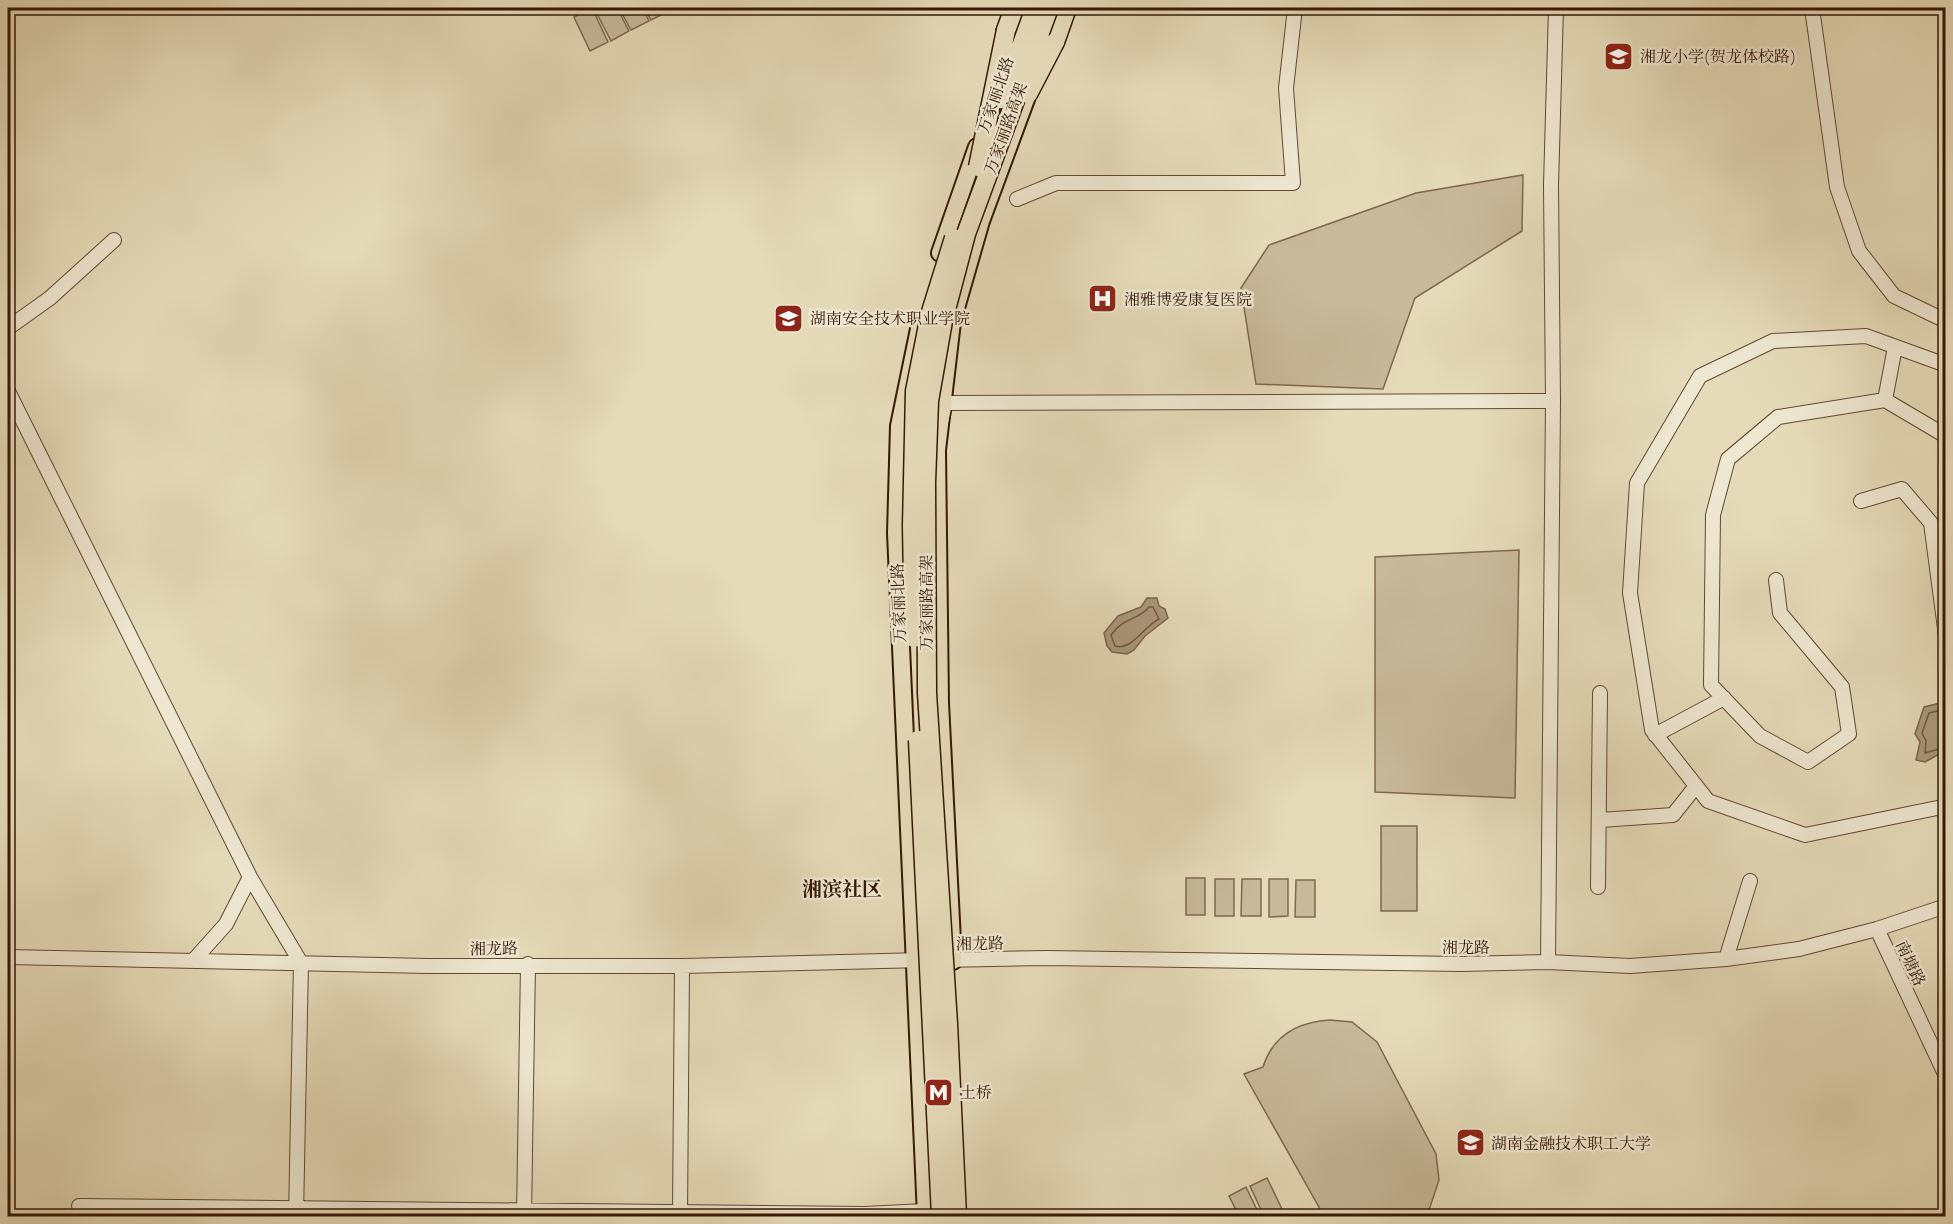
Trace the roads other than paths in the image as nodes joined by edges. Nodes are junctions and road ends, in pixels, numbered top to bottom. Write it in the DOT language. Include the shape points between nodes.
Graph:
graph roads {
  1 [pos="1014,8"];
  2 [pos="1025,8"];
  3 [pos="1035,8"];
  4 [pos="1049,8"];
  5 [pos="1059,8"];
  6 [pos="1067,8"];
  7 [pos="1295,8"];
  8 [pos="1556,8"];
  9 [pos="1812,8"];
  10 [pos="984,168"];
  11 [pos="1017,199"];
  12 [pos="114,240"];
  13 [pos="1946,321"];
  14 [pos="8,328"];
  15 [pos="1894,347"];
  16 [pos="1946,365"];
  17 [pos="8,391"];
  18 [pos="1885,400"];
  19 [pos="1553,401"];
  20 [pos="943,404"];
  21 [pos="1946,436"];
  22 [pos="1861,501"];
  23 [pos="1776,580"];
  24 [pos="1946,636"];
  25 [pos="1600,693"];
  26 [pos="1724,698"];
  27 [pos="1656,735"];
  28 [pos="1696,786"];
  29 [pos="1944,804"];
  30 [pos="1600,820"];
  31 [pos="936,834"];
  32 [pos="250,877"];
  33 [pos="1750,881"];
  34 [pos="1598,887"];
  35 [pos="1946,906"];
  36 [pos="1877,929"];
  37 [pos="8,957"];
  38 [pos="1726,959"];
  39 [pos="914,960"];
  40 [pos="953,960"];
  41 [pos="193,961"];
  42 [pos="1548,962"];
  43 [pos="301,963"];
  44 [pos="528,964"];
  45 [pos="682,966"];
  46 [pos="1946,1076"];
  47 [pos="79,1206"];
  48 [pos="296,1213"];
  49 [pos="524,1214"];
  50 [pos="680,1215"];
  51 [pos="931,1215"];
  52 [pos="957,1216"];
  53 [pos="963,1216"];
  1 -- 10 [label="highway, bridge" via="1006,30"];
  2 -- 39 [label="main road, 万家丽北路" via="940,253 911,361 899,426 896,557"];
  3 -- 10 [label="highway, 万家丽路高架, bridge"];
  4 -- 10 [label="highway, 万家丽路高架, bridge"];
  5 -- 20 [label="main road, 万家丽北路" via="981,222 952,322"];
  6 -- 10 [label="highway, bridge" via="1054,42"];
  7 -- 11 [label="street" via="1286,88 1293,183 1056,183"];
  8 -- 19 [label="street" via="1551,185"];
  9 -- 13 [label="street" via="1837,187 1859,251 1894,296"];
  10 -- 31 [label="highway, 万家丽路高架, bridge" via="943,321 929,401 927,693"];
  10 -- 51 [label="highway, 万家丽路高架, bridge" via="930,315 915,391 912,435 914,661"];
  12 -- 14 [label="street" via="50,298"];
  15 -- 16 [label="street"];
  15 -- 18 [label="street"];
  15 -- 27 [label="street" via="1866,336 1773,341 1700,376 1637,483 1630,593 1652,730"];
  17 -- 32 [label="street"];
  18 -- 21 [label="street"];
  18 -- 26 [label="street" via="1778,417 1728,459 1713,515 1711,685"];
  19 -- 20 [label="street"];
  19 -- 42 [label="street"];
  20 -- 31 [label="highway, bridge" via="933,451"];
  20 -- 40 [label="main road, 万家丽北路" via="937,450 940,703"];
  22 -- 24 [label="street" via="1902,489 1931,524"];
  23 -- 26 [label="street" via="1780,613 1842,687 1849,734 1808,762 1760,736"];
  25 -- 30 [label="street"];
  26 -- 27 [label="street"];
  27 -- 28 [label="street"];
  28 -- 29 [label="street" via="1708,801 1805,835"];
  28 -- 30 [label="street" via="1673,815"];
  30 -- 34 [label="street"];
  31 -- 52 [label="highway, 万家丽路高架, bridge"];
  32 -- 41 [label="street" via="226,924"];
  32 -- 43 [label="street"];
  33 -- 38 [label="street"];
  35 -- 36 [label="street, 湘龙路"];
  36 -- 38 [label="street, 湘龙路" via="1799,949"];
  36 -- 46 [label="street, 南塘路"];
  37 -- 41 [label="street, 湘龙路"];
  38 -- 42 [label="street, 湘龙路" via="1630,966"];
  39 -- 40 [label="street, 湘龙路"];
  39 -- 45 [label="street, 湘龙路"];
  39 -- 51 [label="main road, 万家丽北路"];
  40 -- 42 [label="street, 湘龙路"];
  40 -- 53 [label="main road, 万家丽北路"];
  41 -- 43 [label="street, 湘龙路"];
  43 -- 44 [label="street, 湘龙路"];
  43 -- 48 [label="street"];
  44 -- 45 [label="street, 湘龙路"];
  44 -- 49 [label="street"];
  45 -- 50 [label="street"];
  47 -- 48 [label="street"];
  48 -- 49 [label="street"];
  49 -- 50 [label="street"];
  50 -- 51 [label="street"];
}
